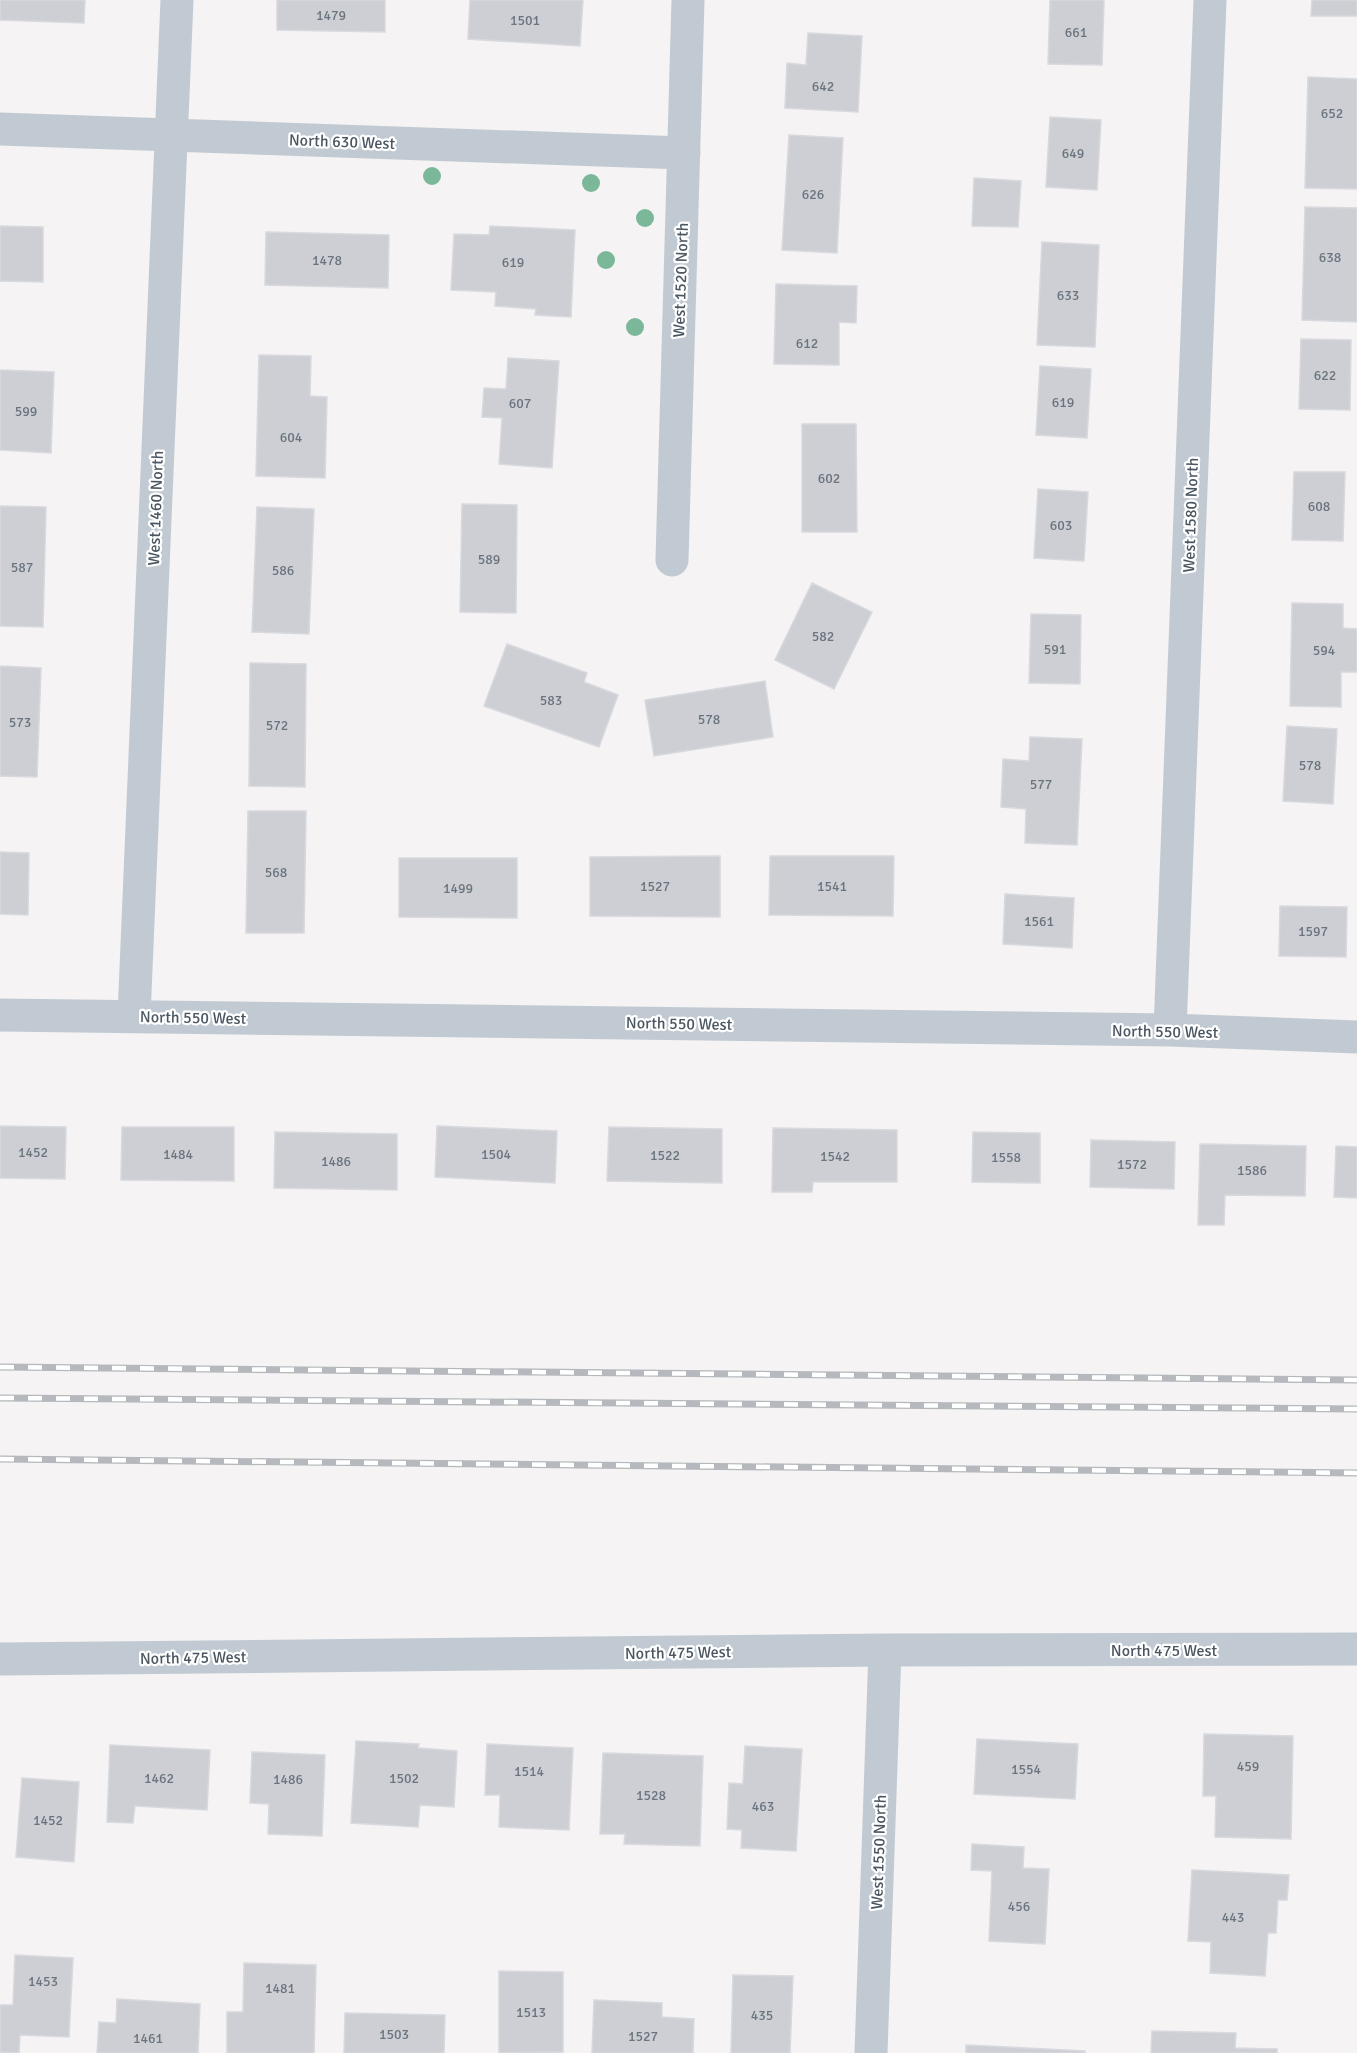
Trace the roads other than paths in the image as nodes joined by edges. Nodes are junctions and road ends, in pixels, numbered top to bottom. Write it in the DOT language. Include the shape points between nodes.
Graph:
graph roads {
  1 [pos="177,0"];
  2 [pos="688,0"];
  3 [pos="1210,0"];
  4 [pos="0,129"];
  5 [pos="171,135"];
  6 [pos="684,153"];
  7 [pos="672,560"];
  8 [pos="0,1015"];
  9 [pos="134,1016"];
  10 [pos="1170,1030"];
  11 [pos="1357,1037"];
  12 [pos="1357,1649"];
  13 [pos="885,1650"];
  14 [pos="0,1659"];
  15 [pos="871,2053"];
  1 -- 5 [label="street, West 1460 North"];
  2 -- 6 [label="street, West 1520 North"];
  3 -- 10 [label="street, West 1580 North"];
  4 -- 5 [label="street, North 630 West"];
  5 -- 6 [label="street, North 630 West"];
  5 -- 9 [label="street, West 1460 North"];
  6 -- 7 [label="street, West 1520 North"];
  8 -- 9 [label="street, North 550 West"];
  9 -- 10 [label="street, North 550 West"];
  10 -- 11 [label="street, North 550 West"];
  12 -- 13 [label="street, North 475 West"];
  13 -- 14 [label="street, North 475 West"];
  13 -- 15 [label="street, West 1550 North"];
}
